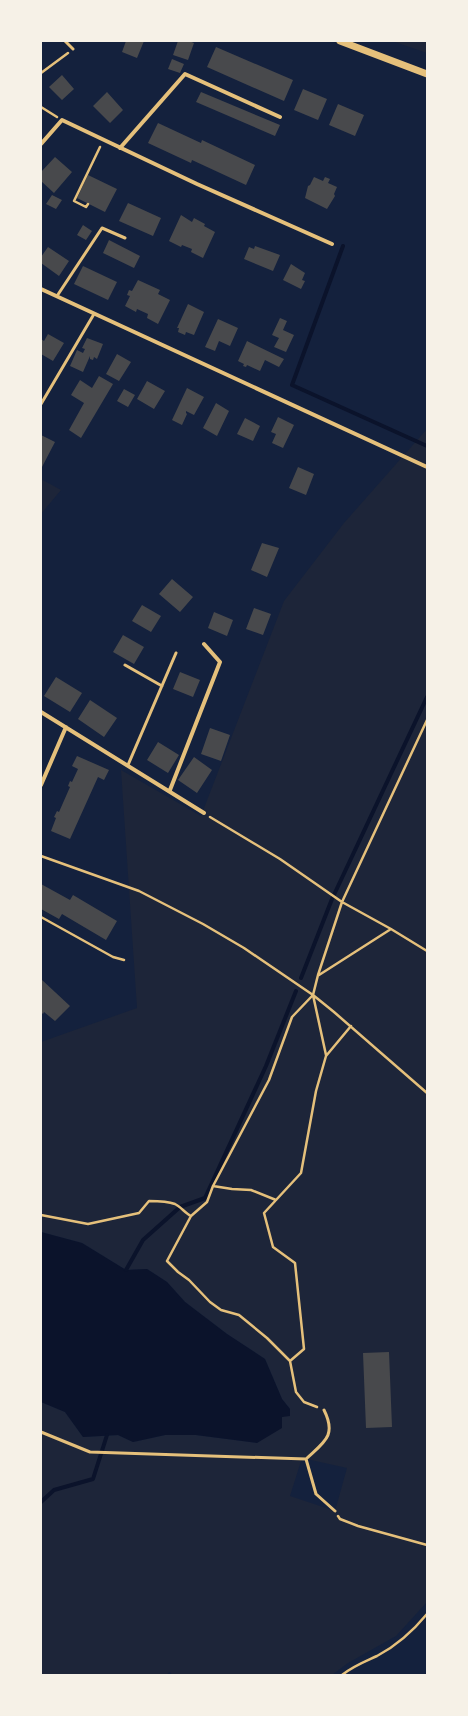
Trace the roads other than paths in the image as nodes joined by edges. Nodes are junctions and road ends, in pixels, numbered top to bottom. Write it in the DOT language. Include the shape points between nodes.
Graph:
graph roads {
  1 [pos="65,41"];
  2 [pos="340,41"];
  3 [pos="73,50"];
  4 [pos="427,74"];
  5 [pos="280,117"];
  6 [pos="41,144"];
  7 [pos="120,148"];
  8 [pos="125,238"];
  9 [pos="332,244"];
  10 [pos="41,289"];
  11 [pos="57,296"];
  12 [pos="94,314"];
  13 [pos="41,404"];
  14 [pos="427,467"];
  15 [pos="204,644"];
  16 [pos="176,653"];
  17 [pos="125,665"];
  18 [pos="162,686"];
  19 [pos="41,712"];
  20 [pos="66,727"];
  21 [pos="128,765"];
  22 [pos="41,785"];
  23 [pos="170,790"];
  24 [pos="204,813"];
  25 [pos="324,1410"];
  26 [pos="41,1432"];
  27 [pos="306,1459"];
  28 [pos="335,1511"];
  1 -- 3 [label="lane"];
  2 -- 4 [label="street"];
  5 -- 7 [label="street" via="185,74"];
  6 -- 7 [label="street" via="62,120"];
  7 -- 9 [label="street"];
  8 -- 11 [label="lane" via="102,228"];
  10 -- 11 [label="street"];
  11 -- 12 [label="street"];
  12 -- 13 [label="lane"];
  12 -- 14 [label="street"];
  15 -- 23 [label="street" via="220,662"];
  16 -- 18 [label="lane"];
  17 -- 18 [label="lane"];
  18 -- 21 [label="lane"];
  19 -- 20 [label="street"];
  20 -- 21 [label="street"];
  20 -- 22 [label="street"];
  21 -- 23 [label="street"];
  23 -- 24 [label="street"];
  25 -- 27 [label="lane" via="330,1422 327,1439"];
  26 -- 27 [label="lane" via="90,1452 99,1453"];
  27 -- 28 [label="lane" via="316,1494"];
}
